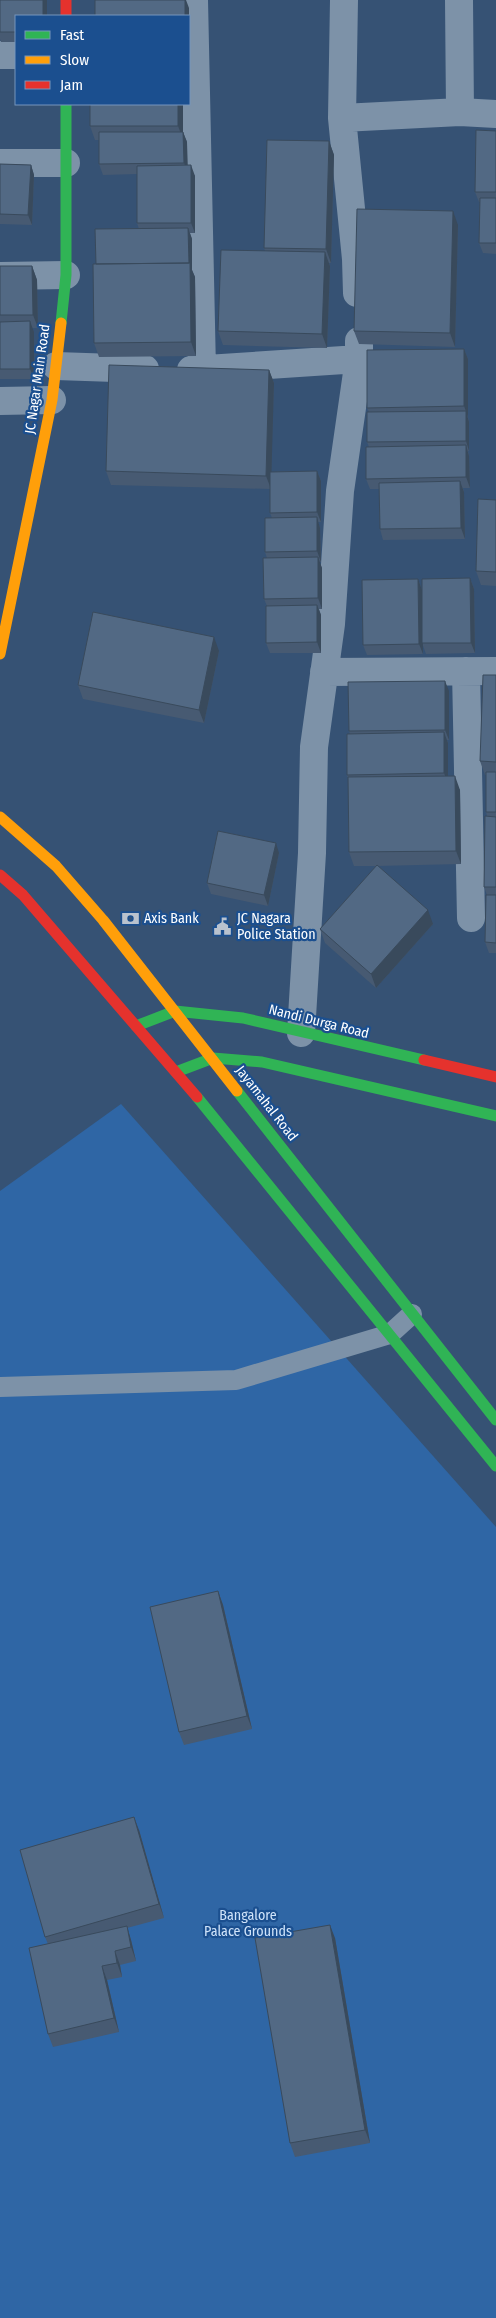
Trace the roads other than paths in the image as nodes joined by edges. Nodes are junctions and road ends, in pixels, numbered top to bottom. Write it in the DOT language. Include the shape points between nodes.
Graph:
graph roads {
  1 [pos="66,0"];
  2 [pos="194,0"];
  3 [pos="344,0"];
  4 [pos="459,0"];
  5 [pos="66,15"];
  6 [pos="0,55"];
  7 [pos="15,55"];
  8 [pos="66,105"];
  9 [pos="460,112"];
  10 [pos="496,114"];
  11 [pos="342,118"];
  12 [pos="0,163"];
  13 [pos="66,163"];
  14 [pos="66,275"];
  15 [pos="0,276"];
  16 [pos="359,359"];
  17 [pos="56,366"];
  18 [pos="202,370"];
  19 [pos="52,400"];
  20 [pos="0,401"];
  21 [pos="0,654"];
  22 [pos="466,671"];
  23 [pos="496,671"];
  24 [pos="324,672"];
  25 [pos="0,817"];
  26 [pos="0,875"];
  27 [pos="471,918"];
  28 [pos="175,1011"];
  29 [pos="136,1026"];
  30 [pos="302,1033"];
  31 [pos="213,1058"];
  32 [pos="176,1072"];
  33 [pos="496,1077"];
  34 [pos="496,1116"];
  35 [pos="412,1314"];
  36 [pos="390,1334"];
  37 [pos="0,1386"];
  38 [pos="496,1420"];
  39 [pos="496,1466"];
  1 -- 5 [label="main road"];
  2 -- 18 [label="street"];
  3 -- 11 [label="street"];
  4 -- 9 [label="street"];
  6 -- 7 [label="street"];
  8 -- 13 [label="main road, JC Nagar Main Road"];
  9 -- 10 [label="street"];
  9 -- 11 [label="street"];
  11 -- 16 [label="street" via="356,259"];
  12 -- 13 [label="street"];
  13 -- 14 [label="main road, JC Nagar Main Road"];
  14 -- 15 [label="street"];
  14 -- 17 [label="main road, JC Nagar Main Road"];
  16 -- 18 [label="street"];
  16 -- 24 [label="street" via="340,491 331,624"];
  17 -- 18 [label="street"];
  17 -- 19 [label="main road, JC Nagar Main Road"];
  19 -- 20 [label="street"];
  19 -- 21 [label="main road, JC Nagar Main Road"];
  22 -- 23 [label="street"];
  22 -- 24 [label="street"];
  22 -- 27 [label="street"];
  24 -- 30 [label="street" via="314,747"];
  25 -- 28 [label="main road, Jayamahal Road" via="56,866"];
  26 -- 29 [label="main road" via="24,895"];
  28 -- 29 [label="main road, Nandi Durga Road"];
  28 -- 30 [label="main road, Nandi Durga Road" via="243,1018"];
  28 -- 31 [label="main road, Jayamahal Road"];
  29 -- 32 [label="main road"];
  30 -- 33 [label="main road, Nandi Durga Road"];
  31 -- 32 [label="main road"];
  31 -- 34 [label="main road" via="262,1062"];
  31 -- 35 [label="main road, Jayamahal Road"];
  32 -- 36 [label="main road"];
  35 -- 36 [label="lane"];
  35 -- 38 [label="main road, Jayamahal Road"];
  36 -- 37 [label="lane" via="236,1380"];
  36 -- 39 [label="main road"];
}
